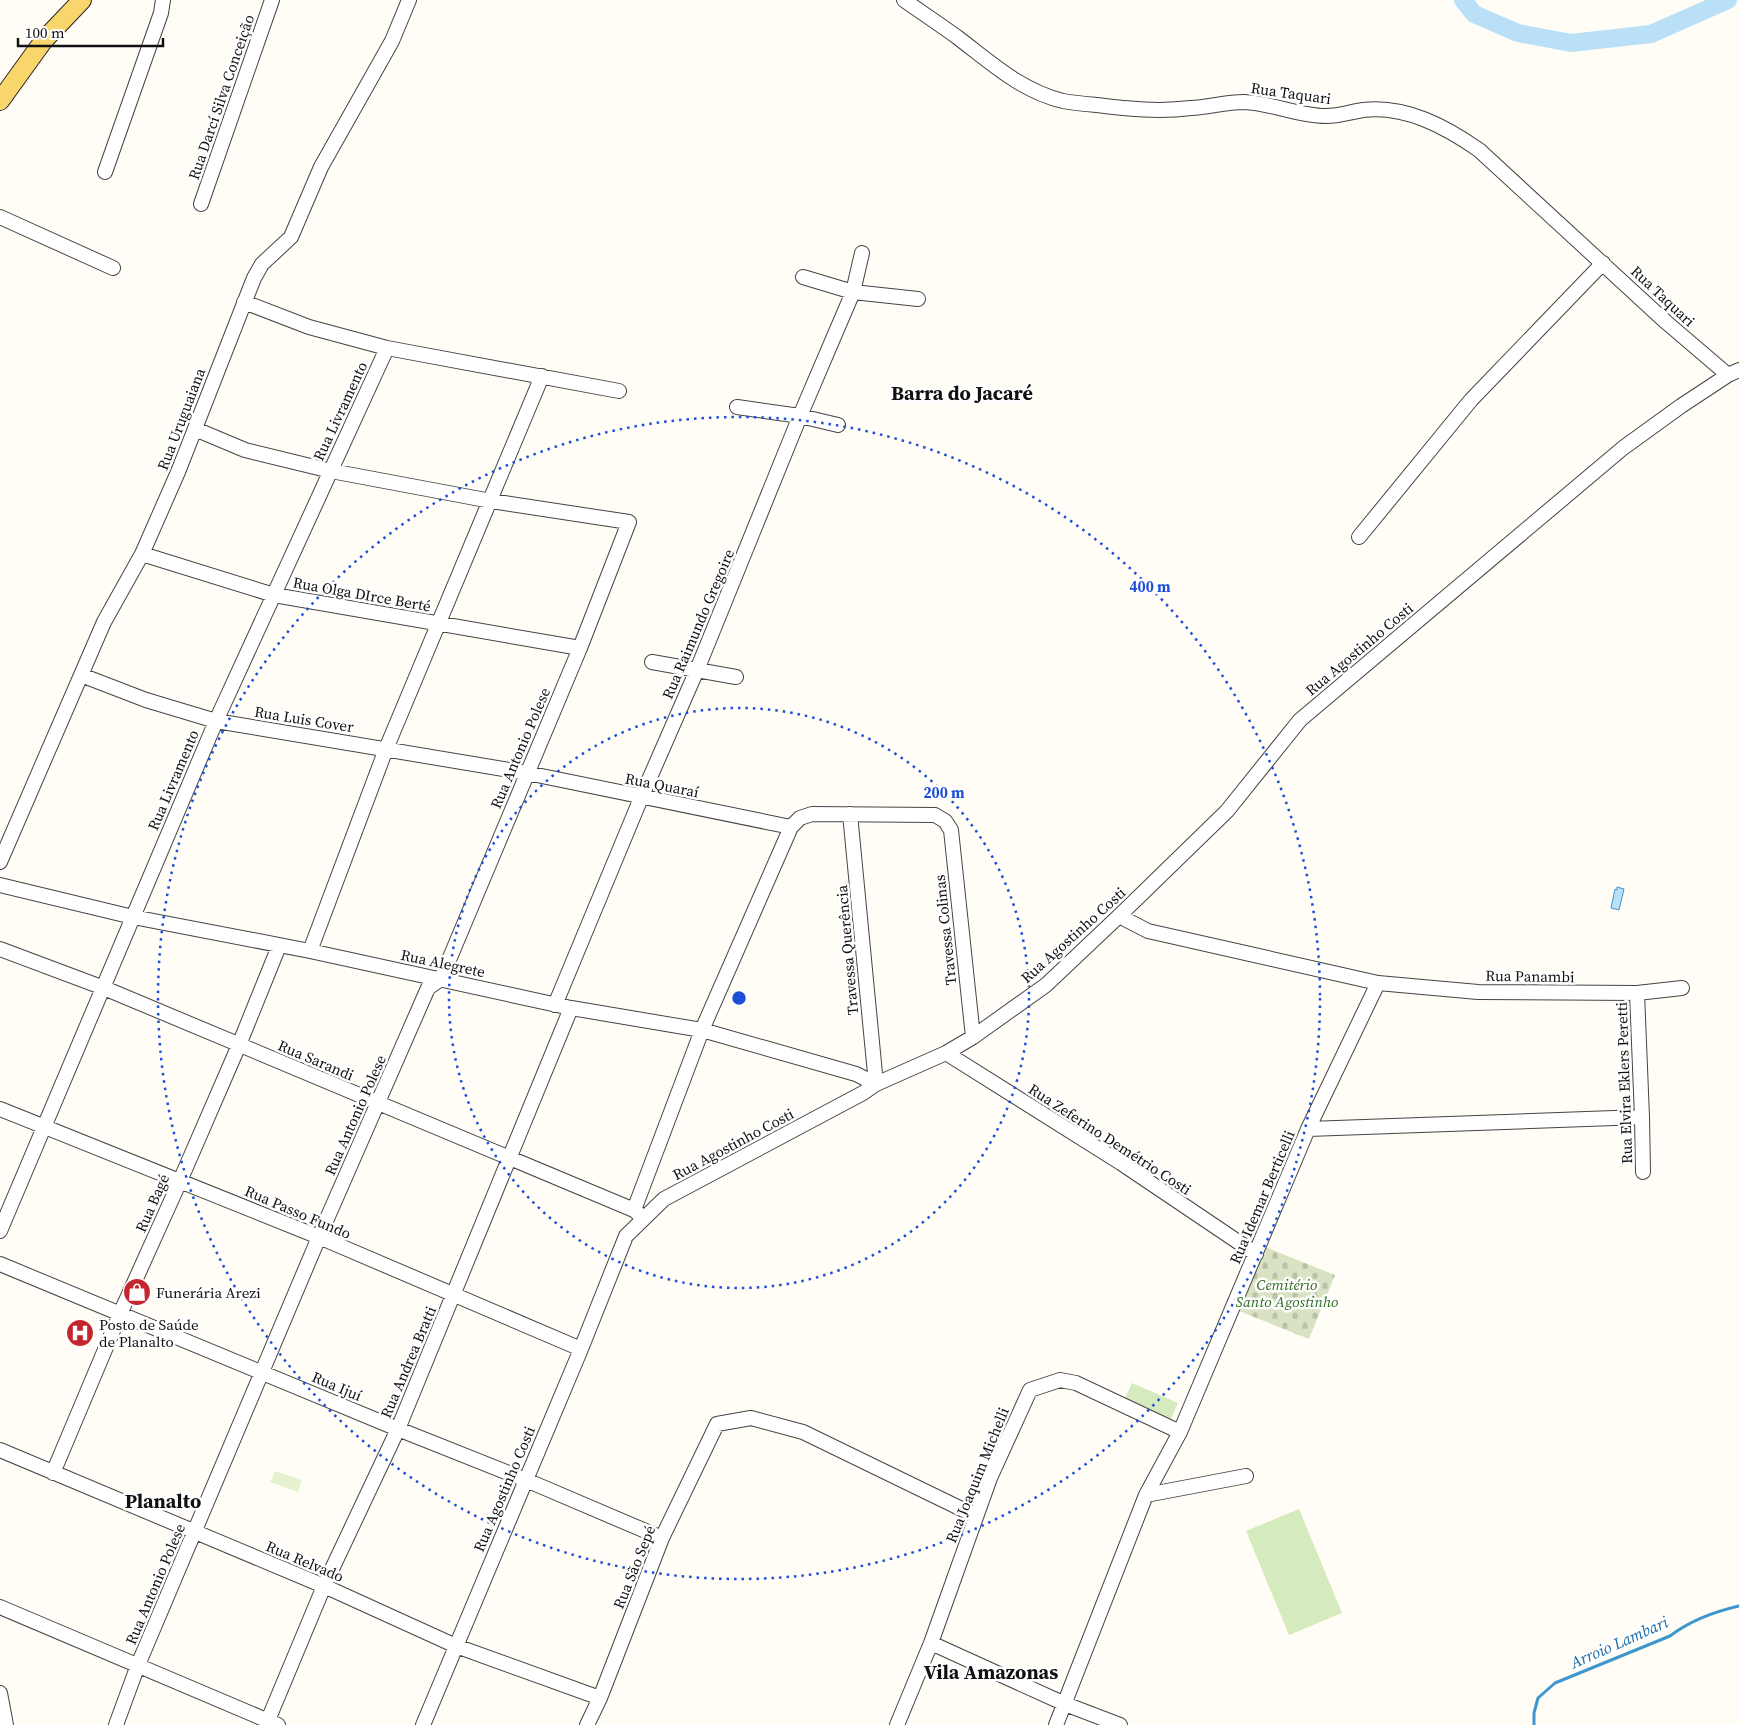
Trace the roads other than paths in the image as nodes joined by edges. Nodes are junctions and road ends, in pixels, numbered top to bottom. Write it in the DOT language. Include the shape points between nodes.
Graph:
graph roads {
  1 [pos="82,0"];
  2 [pos="163,0"];
  3 [pos="272,0"];
  4 [pos="409,0"];
  5 [pos="904,0"];
  6 [pos="0,101"];
  7 [pos="105,172"];
  8 [pos="201,204"];
  9 [pos="0,217"];
  10 [pos="862,253"];
  11 [pos="1603,263"];
  12 [pos="113,268"];
  13 [pos="803,277"];
  14 [pos="853,292"];
  15 [pos="918,299"];
  16 [pos="244,302"];
  17 [pos="387,348"];
  18 [pos="1734,373"];
  19 [pos="542,376"];
  20 [pos="619,391"];
  21 [pos="737,407"];
  22 [pos="800,416"];
  23 [pos="838,425"];
  24 [pos="195,429"];
  25 [pos="331,471"];
  26 [pos="491,501"];
  27 [pos="1359,536"];
  28 [pos="142,554"];
  29 [pos="274,595"];
  30 [pos="438,623"];
  31 [pos="580,648"];
  32 [pos="652,662"];
  33 [pos="697,670"];
  34 [pos="81,675"];
  35 [pos="736,677"];
  36 [pos="216,721"];
  37 [pos="386,750"];
  38 [pos="527,773"];
  39 [pos="641,798"];
  40 [pos="850,814"];
  41 [pos="791,827"];
  42 [pos="0,862"];
  43 [pos="0,885"];
  44 [pos="1119,916"];
  45 [pos="133,917"];
  46 [pos="279,946"];
  47 [pos="0,949"];
  48 [pos="310,951"];
  49 [pos="441,979"];
  50 [pos="1378,983"];
  51 [pos="104,988"];
  52 [pos="1682,988"];
  53 [pos="1637,993"];
  54 [pos="555,1005"];
  55 [pos="571,1008"];
  56 [pos="702,1030"];
  57 [pos="972,1037"];
  58 [pos="239,1045"];
  59 [pos="946,1053"];
  60 [pos="876,1084"];
  61 [pos="378,1103"];
  62 [pos="0,1109"];
  63 [pos="1642,1117"];
  64 [pos="45,1126"];
  65 [pos="1308,1129"];
  66 [pos="510,1158"];
  67 [pos="1643,1172"];
  68 [pos="180,1180"];
  69 [pos="639,1214"];
  70 [pos="0,1231"];
  71 [pos="319,1238"];
  72 [pos="1256,1254"];
  73 [pos="0,1264"];
  74 [pos="454,1295"];
  75 [pos="120,1314"];
  76 [pos="581,1349"];
  77 [pos="262,1373"];
  78 [pos="398,1429"];
  79 [pos="1180,1432"];
  80 [pos="0,1450"];
  81 [pos="54,1472"];
  82 [pos="1246,1476"];
  83 [pos="526,1480"];
  84 [pos="1146,1495"];
  85 [pos="976,1516"];
  86 [pos="195,1532"];
  87 [pos="662,1538"];
  88 [pos="324,1586"];
  89 [pos="0,1607"];
  90 [pos="931,1643"];
  91 [pos="456,1646"];
  92 [pos="138,1665"];
  93 [pos="0,1693"];
  94 [pos="600,1698"];
  95 [pos="1065,1704"];
  96 [pos="271,1724"];
  97 [pos="6,1725"];
  98 [pos="116,1725"];
  99 [pos="423,1725"];
  100 [pos="587,1725"];
  101 [pos="897,1725"];
  102 [pos="1056,1725"];
  103 [pos="1120,1725"];
  1 -- 6 [label="main road" via="44,40"];
  2 -- 7 [label="street"];
  3 -- 8 [label="street, Rua Darcí Silva Conceição"];
  4 -- 16 [label="street, Rua Uruguaiana" via="392,41 321,167 291,237 262,264"];
  5 -- 11 [label="street, Rua Taquari" via="1012,79 1064,101 1148,111 1231,102 1256,103 1326,116 1387,110 1436,124 1479,150"];
  9 -- 12 [label="street"];
  10 -- 14 [label="street, Rua Raimundo Gregoire"];
  11 -- 18 [label="street, Rua Taquari" via="1666,322"];
  11 -- 27 [label="street" via="1471,400"];
  13 -- 14 [label="street"];
  14 -- 15 [label="street"];
  14 -- 22 [label="street, Rua Raimundo Gregoire"];
  16 -- 17 [label="street" via="309,326"];
  16 -- 24 [label="street, Rua Uruguaiana"];
  17 -- 19 [label="street"];
  17 -- 25 [label="street, Rua Livramento"];
  18 -- 44 [label="street, Rua Agostinho Costi" via="1623,448 1300,720 1227,812"];
  19 -- 20 [label="street"];
  19 -- 26 [label="street"];
  21 -- 22 [label="street"];
  22 -- 23 [label="street"];
  22 -- 33 [label="street, Rua Raimundo Gregoire"];
  24 -- 25 [label="street" via="245,450"];
  24 -- 28 [label="street, Rua Uruguaiana"];
  25 -- 26 [label="street"];
  25 -- 29 [label="street, Rua Livramento"];
  26 -- 30 [label="street"];
  26 -- 31 [label="street, Rua Antonio Polese" via="629,522"];
  28 -- 29 [label="street, Rua Olga DIrce Berté"];
  28 -- 34 [label="street, Rua Uruguaiana" via="104,622"];
  29 -- 30 [label="street, Rua Olga DIrce Berté"];
  29 -- 36 [label="street, Rua Livramento"];
  30 -- 31 [label="street, Rua Olga DIrce Berté"];
  30 -- 37 [label="street"];
  31 -- 38 [label="street, Rua Antonio Polese"];
  32 -- 33 [label="street"];
  33 -- 35 [label="street"];
  33 -- 39 [label="street, Rua Raimundo Gregoire"];
  34 -- 36 [label="street, Rua Luis Cover" via="146,700"];
  34 -- 42 [label="street, Rua Uruguaiana"];
  36 -- 37 [label="street, Rua Luis Cover"];
  36 -- 45 [label="street, Rua Livramento"];
  37 -- 38 [label="street, Rua Luis Cover"];
  37 -- 48 [label="street"];
  38 -- 39 [label="street, Rua Quaraí"];
  38 -- 49 [label="street, Rua Antonio Polese"];
  39 -- 41 [label="street, Rua Quaraí"];
  39 -- 54 [label="street, Rua Raimundo Gregoire"];
  40 -- 41 [label="street" via="812,814 800,818"];
  40 -- 57 [label="street, Travessa Colinas" via="935,815 945,820 951,830"];
  40 -- 60 [label="street, Travessa Querência"];
  41 -- 56 [label="street"];
  43 -- 45 [label="street, Rua Alegrete"];
  44 -- 50 [label="street, Rua Panambi" via="1148,931"];
  44 -- 57 [label="street, Rua Agostinho Costi" via="1046,984"];
  45 -- 46 [label="street, Rua Alegrete"];
  45 -- 51 [label="street, Rua Livramento"];
  46 -- 48 [label="street, Rua Alegrete"];
  46 -- 58 [label="street, Rua Bagé"];
  47 -- 51 [label="street, Rua Sarandi"];
  48 -- 49 [label="street, Rua Alegrete"];
  49 -- 54 [label="street, Rua Alegrete"];
  49 -- 61 [label="street, Rua Antonio Polese" via="428,988"];
  50 -- 53 [label="street, Rua Panambi" via="1478,992"];
  50 -- 65 [label="street, Rua Idemar Berticelli"];
  51 -- 58 [label="street, Rua Sarandi"];
  51 -- 64 [label="street, Rua Livramento"];
  52 -- 53 [label="street, Rua Panambi"];
  53 -- 63 [label="street, Rua Elvira Eklers Peretti"];
  54 -- 55 [label="street, Rua Alegrete"];
  55 -- 56 [label="street, Rua Alegrete"];
  55 -- 66 [label="street, Rua Andrea Bratti"];
  56 -- 60 [label="street, Rua Alegrete" via="856,1074"];
  56 -- 69 [label="street"];
  57 -- 59 [label="street, Rua Agostinho Costi"];
  58 -- 61 [label="street, Rua Sarandi"];
  58 -- 68 [label="street, Rua Bagé"];
  59 -- 60 [label="street, Rua Agostinho Costi"];
  59 -- 72 [label="street, Rua Zeferino Demétrio Costi" via="1121,1163"];
  60 -- 69 [label="street, Rua Agostinho Costi"];
  61 -- 66 [label="street, Rua Sarandi"];
  61 -- 71 [label="street, Rua Antonio Polese"];
  62 -- 64 [label="street, Rua Passo Fundo"];
  63 -- 65 [label="street"];
  63 -- 67 [label="street, Rua Elvira Eklers Peretti"];
  64 -- 68 [label="street, Rua Passo Fundo"];
  64 -- 70 [label="street, Rua Livramento"];
  65 -- 72 [label="street, Rua Idemar Berticelli"];
  66 -- 69 [label="street, Rua Sarandi"];
  66 -- 74 [label="street, Rua Andrea Bratti"];
  68 -- 71 [label="street, Rua Passo Fundo"];
  68 -- 75 [label="street, Rua Bagé"];
  69 -- 76 [label="street, Rua Agostinho Costi" via="626,1236"];
  71 -- 74 [label="street, Rua Passo Fundo"];
  71 -- 77 [label="street, Rua Antonio Polese"];
  72 -- 79 [label="street, Rua Idemar Berticelli"];
  73 -- 75 [label="street, Rua Ijuí"];
  74 -- 76 [label="street, Rua Passo Fundo"];
  74 -- 78 [label="street, Rua Andrea Bratti"];
  75 -- 77 [label="street, Rua Ijuí"];
  75 -- 81 [label="street, Rua Bagé"];
  76 -- 83 [label="street, Rua Agostinho Costi"];
  77 -- 78 [label="street, Rua Ijuí"];
  77 -- 86 [label="street, Rua Antonio Polese"];
  78 -- 83 [label="street, Rua Ijuí"];
  78 -- 88 [label="street, Rua Andrea Bratti"];
  79 -- 84 [label="street, Rua Idemar Berticelli"];
  79 -- 85 [label="street, Rua Joaquim Michelli" via="1076,1383 1060,1380 1030,1390"];
  80 -- 81 [label="street, Rua Relvado"];
  81 -- 86 [label="street, Rua Relvado"];
  82 -- 84 [label="street"];
  83 -- 87 [label="street, Rua Ijuí"];
  83 -- 91 [label="street, Rua Agostinho Costi"];
  84 -- 95 [label="street, Rua Idemar Berticelli"];
  85 -- 87 [label="street, Rua São Sepé" via="803,1432 751,1418 717,1424"];
  85 -- 90 [label="street, Rua Joaquim Michelli"];
  86 -- 88 [label="street, Rua Relvado"];
  86 -- 92 [label="street, Rua Antonio Polese"];
  87 -- 94 [label="street, Rua São Sepé"];
  88 -- 91 [label="street, Rua Relvado"];
  88 -- 96 [label="street, Rua Andrea Bratti"];
  89 -- 92 [label="street"];
  90 -- 95 [label="street"];
  90 -- 101 [label="street, Rua Joaquim Michelli"];
  91 -- 94 [label="street, Rua Relvado"];
  91 -- 99 [label="street, Rua Agostinho Costi"];
  92 -- 96 [label="street"];
  92 -- 98 [label="street, Rua Antonio Polese"];
  93 -- 97 [label="street"];
  94 -- 100 [label="street, Rua São Sepé"];
  95 -- 102 [label="street, Rua Idemar Berticelli"];
  95 -- 103 [label="street"];
}
